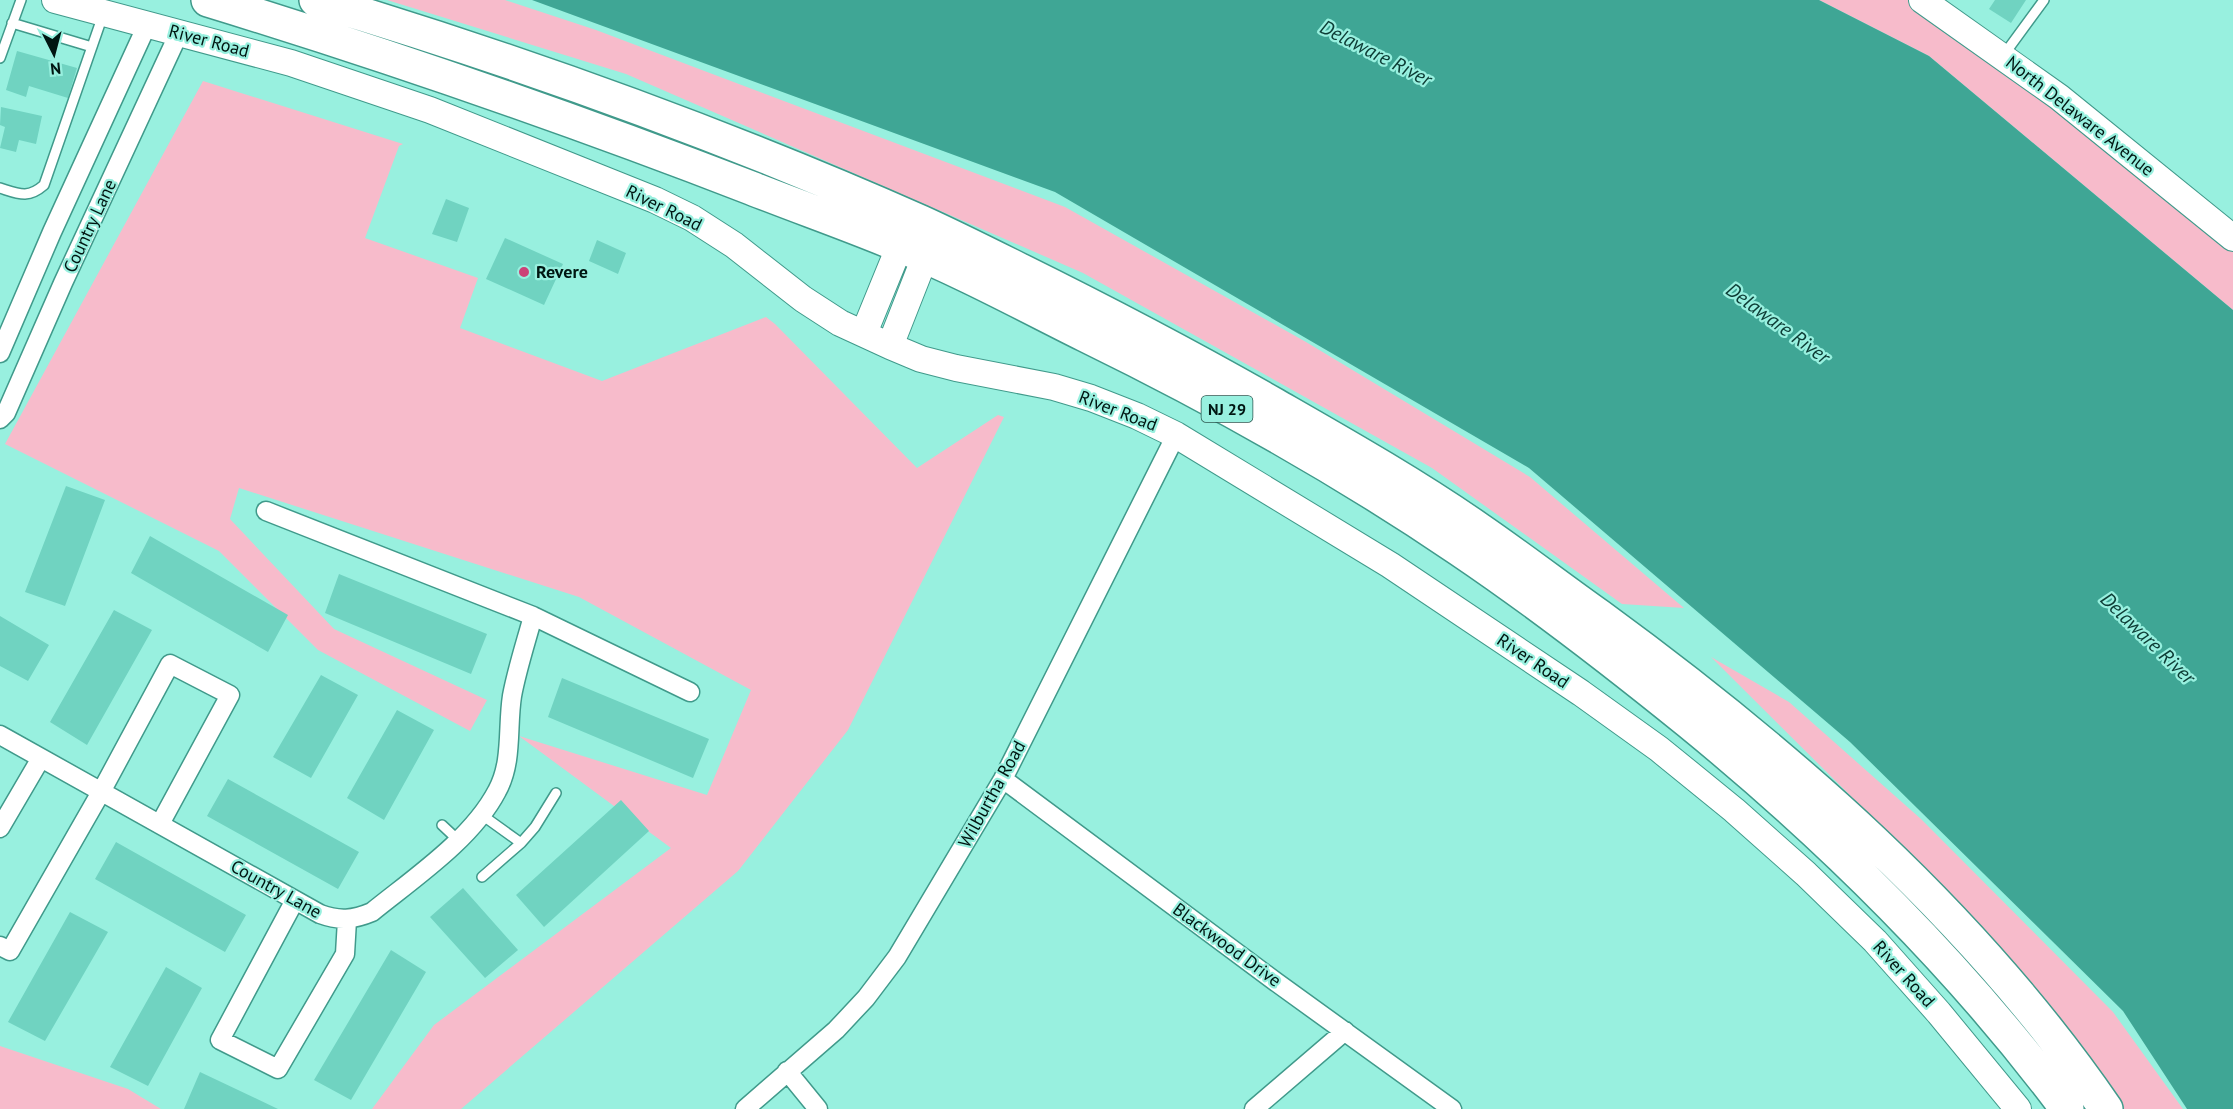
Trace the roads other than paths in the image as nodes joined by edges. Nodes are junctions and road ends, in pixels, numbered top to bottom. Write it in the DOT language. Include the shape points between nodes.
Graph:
graph roads {
  1 [pos="21,0"];
  2 [pos="55,0"];
  3 [pos="208,0"];
  4 [pos="316,0"];
  5 [pos="1922,0"];
  6 [pos="2044,0"];
  7 [pos="104,13"];
  8 [pos="12,23"];
  9 [pos="147,25"];
  10 [pos="179,33"];
  11 [pos="92,47"];
  12 [pos="0,57"];
  13 [pos="2002,57"];
  14 [pos="0,188"];
  15 [pos="925,224"];
  16 [pos="2233,238"];
  17 [pos="912,251"];
  18 [pos="864,333"];
  19 [pos="890,346"];
  20 [pos="0,353"];
  21 [pos="0,418"];
  22 [pos="1176,435"];
  23 [pos="266,511"];
  24 [pos="533,616"];
  25 [pos="690,692"];
  26 [pos="0,735"];
  27 [pos="41,758"];
  28 [pos="1003,779"];
  29 [pos="101,792"];
  30 [pos="556,793"];
  31 [pos="482,815"];
  32 [pos="160,824"];
  33 [pos="442,825"];
  34 [pos="0,828"];
  35 [pos="458,840"];
  36 [pos="521,843"];
  37 [pos="482,877"];
  38 [pos="296,900"];
  39 [pos="347,920"];
  40 [pos="0,946"];
  41 [pos="1346,1031"];
  42 [pos="787,1071"];
  43 [pos="745,1109"];
  44 [pos="818,1109"];
  45 [pos="1254,1109"];
  46 [pos="1452,1109"];
  47 [pos="2018,1109"];
  48 [pos="2067,1109"];
  49 [pos="2106,1109"];
  1 -- 8 [label="lane"];
  2 -- 7 [label="street, River Road"];
  3 -- 17 [label="highway, River Road / NJ 29" via="527,104"];
  4 -- 15 [label="highway, NJ 29" via="584,87 737,145"];
  5 -- 13 [label="street, North Delaware Avenue"];
  6 -- 13 [label="lane"];
  7 -- 9 [label="street, River Road"];
  7 -- 11 [label="lane"];
  8 -- 11 [label="lane"];
  8 -- 12 [label="lane"];
  9 -- 10 [label="street, River Road"];
  9 -- 20 [label="street, Country Lane"];
  10 -- 18 [label="street, River Road" via="361,85 655,200 692,218 803,299"];
  10 -- 21 [label="street, Country Lane" via="6,413"];
  11 -- 14 [label="lane" via="44,185 34,194 19,195"];
  13 -- 16 [label="street, North Delaware Avenue" via="2077,111"];
  15 -- 17 [label="street"];
  15 -- 49 [label="highway, NJ 29" via="1089,304 1350,448 1476,527 1636,643 1785,761 1917,884 2041,1023"];
  17 -- 18 [label="street"];
  17 -- 19 [label="street"];
  17 -- 48 [label="highway, River Road / NJ 29" via="1140,362 1268,432 1460,549 1602,653 1724,750 1875,887 1977,996"];
  18 -- 19 [label="street, River Road"];
  19 -- 22 [label="street, River Road" via="956,368 1054,387 1137,416"];
  22 -- 28 [label="street, Wilburtha Road"];
  22 -- 47 [label="street, River Road" via="1389,565 1581,693 1693,776 1806,874 1875,941"];
  23 -- 24 [label="street"];
  24 -- 25 [label="street"];
  24 -- 31 [label="street, Country Lane" via="513,694 505,769 498,790"];
  26 -- 27 [label="street, Country Lane"];
  27 -- 29 [label="street, Country Lane"];
  27 -- 34 [label="street"];
  28 -- 41 [label="street, Blackwood Drive"];
  28 -- 42 [label="street, Wilburtha Road" via="891,966 836,1029"];
  29 -- 32 [label="street, Country Lane"];
  29 -- 32 [label="street" via="170,664 230,695"];
  29 -- 40 [label="street" via="10,951"];
  30 -- 36 [label="lane"];
  31 -- 35 [label="street, Country Lane"];
  31 -- 36 [label="lane"];
  32 -- 38 [label="street, Country Lane"];
  33 -- 35 [label="lane"];
  35 -- 39 [label="street, Country Lane" via="372,912"];
  36 -- 37 [label="lane"];
  38 -- 39 [label="street, Country Lane" via="320,914"];
  38 -- 39 [label="street" via="220,1040 278,1069 345,954"];
  41 -- 45 [label="street"];
  41 -- 46 [label="street, Blackwood Drive"];
  42 -- 43 [label="street, Wilburtha Road"];
  42 -- 44 [label="street"];
}
